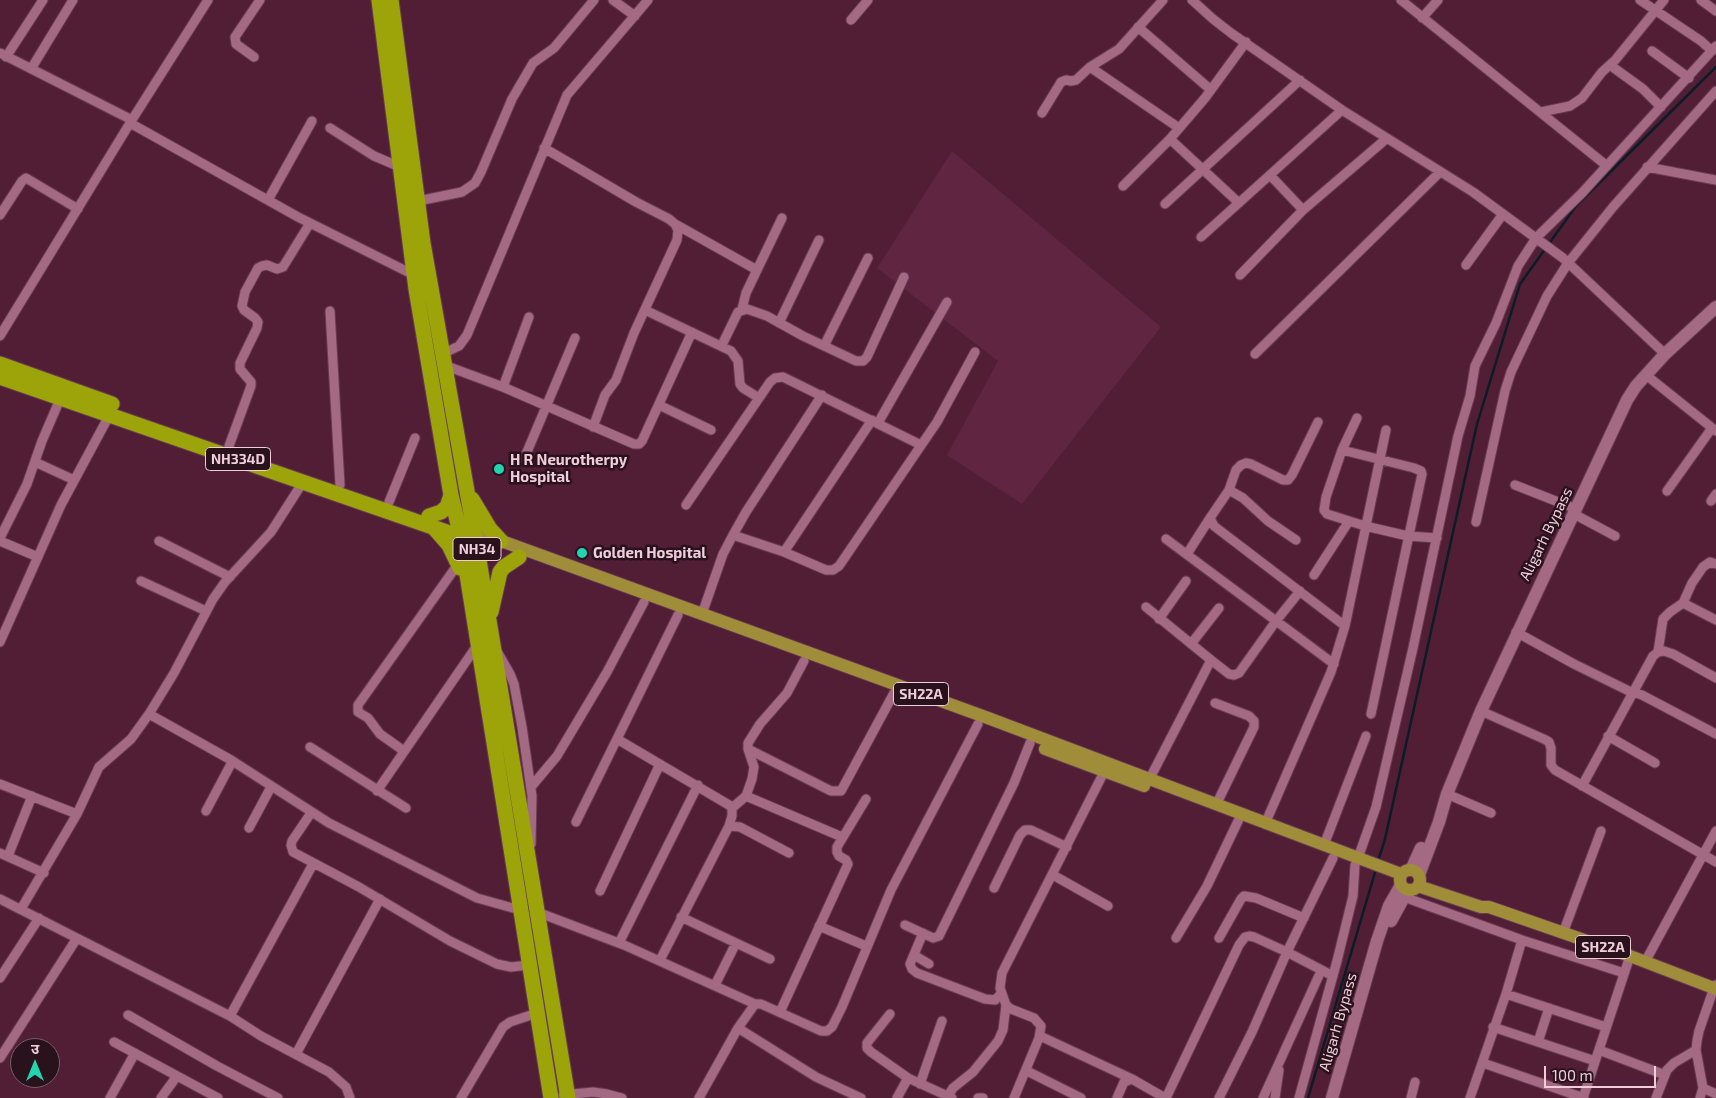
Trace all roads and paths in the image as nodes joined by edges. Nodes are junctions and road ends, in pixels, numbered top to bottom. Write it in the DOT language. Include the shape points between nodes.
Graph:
graph roads {
  1 [pos="43,0"];
  2 [pos="73,0"];
  3 [pos="208,0"];
  4 [pos="260,0"];
  5 [pos="379,0"];
  6 [pos="392,0"];
  7 [pos="594,0"];
  8 [pos="613,0"];
  9 [pos="648,0"];
  10 [pos="868,0"];
  11 [pos="1163,0"];
  12 [pos="1192,0"];
  13 [pos="1400,0"];
  14 [pos="1436,0"];
  15 [pos="1641,0"];
  16 [pos="1664,0"];
  17 [pos="1701,0"];
  18 [pos="1654,10"];
  19 [pos="1716,11"];
  20 [pos="634,16"];
  21 [pos="1422,18"];
  22 [pos="851,20"];
  23 [pos="1138,27"];
  24 [pos="1246,42"];
  25 [pos="1714,49"];
  26 [pos="1652,51"];
  27 [pos="3,55"];
  28 [pos="254,57"];
  29 [pos="1613,62"];
  30 [pos="1090,67"];
  31 [pos="30,69"];
  32 [pos="1689,78"];
  33 [pos="1300,80"];
  34 [pos="1211,90"];
  35 [pos="1716,91"];
  36 [pos="1661,107"];
  37 [pos="1342,110"];
  38 [pos="1541,112"];
  39 [pos="1042,114"];
  40 [pos="131,122"];
  41 [pos="312,122"];
  42 [pos="330,128"];
  43 [pos="1179,128"];
  44 [pos="1170,139"];
  45 [pos="1386,139"];
  46 [pos="544,148"];
  47 [pos="1608,166"];
  48 [pos="400,167"];
  49 [pos="1648,167"];
  50 [pos="1203,169"];
  51 [pos="1440,172"];
  52 [pos="1270,175"];
  53 [pos="1716,180"];
  54 [pos="1124,186"];
  55 [pos="268,200"];
  56 [pos="418,201"];
  57 [pos="1239,203"];
  58 [pos="1165,204"];
  59 [pos="78,209"];
  60 [pos="1303,210"];
  61 [pos="1503,214"];
  62 [pos="0,216"];
  63 [pos="782,218"];
  64 [pos="310,223"];
  65 [pos="675,224"];
  66 [pos="1201,237"];
  67 [pos="819,240"];
  68 [pos="1538,240"];
  69 [pos="868,258"];
  70 [pos="1566,260"];
  71 [pos="1466,265"];
  72 [pos="757,270"];
  73 [pos="414,275"];
  74 [pos="1240,275"];
  75 [pos="904,277"];
  76 [pos="947,302"];
  77 [pos="1716,307"];
  78 [pos="742,309"];
  79 [pos="645,310"];
  80 [pos="330,311"];
  81 [pos="529,317"];
  82 [pos="779,323"];
  83 [pos="692,332"];
  84 [pos="0,336"];
  85 [pos="575,338"];
  86 [pos="722,345"];
  87 [pos="824,346"];
  88 [pos="976,352"];
  89 [pos="1255,354"];
  90 [pos="1665,354"];
  91 [pos="444,359"];
  92 [pos="0,364"];
  93 [pos="1646,375"];
  94 [pos="0,377"];
  95 [pos="503,387"];
  96 [pos="822,395"];
  97 [pos="61,397"];
  98 [pos="759,398"];
  99 [pos="659,405"];
  100 [pos="546,406"];
  101 [pos="110,414"];
  102 [pos="136,418"];
  103 [pos="1357,418"];
  104 [pos="875,422"];
  105 [pos="1318,422"];
  106 [pos="593,427"];
  107 [pos="1714,429"];
  108 [pos="712,430"];
  109 [pos="1386,430"];
  110 [pos="415,438"];
  111 [pos="921,445"];
  112 [pos="229,446"];
  113 [pos="1342,450"];
  114 [pos="524,459"];
  115 [pos="1380,460"];
  116 [pos="35,462"];
  117 [pos="74,480"];
  118 [pos="303,482"];
  119 [pos="340,485"];
  120 [pos="1516,485"];
  121 [pos="466,486"];
  122 [pos="1229,490"];
  123 [pos="1667,491"];
  124 [pos="451,495"];
  125 [pos="389,502"];
  126 [pos="686,505"];
  127 [pos="1575,511"];
  128 [pos="1210,518"];
  129 [pos="431,521"];
  130 [pos="1349,521"];
  131 [pos="1476,522"];
  132 [pos="1365,526"];
  133 [pos="467,534"];
  134 [pos="733,535"];
  135 [pos="1408,536"];
  136 [pos="1615,536"];
  137 [pos="1437,538"];
  138 [pos="0,540"];
  139 [pos="1166,540"];
  140 [pos="1296,540"];
  141 [pos="159,541"];
  142 [pos="501,541"];
  143 [pos="784,552"];
  144 [pos="1187,554"];
  145 [pos="38,557"];
  146 [pos="519,557"];
  147 [pos="458,564"];
  148 [pos="1716,564"];
  149 [pos="1314,575"];
  150 [pos="230,577"];
  151 [pos="140,581"];
  152 [pos="1186,581"];
  153 [pos="470,590"];
  154 [pos="1300,590"];
  155 [pos="644,602"];
  156 [pos="1683,603"];
  157 [pos="1146,607"];
  158 [pos="1219,608"];
  159 [pos="206,611"];
  160 [pos="678,614"];
  161 [pos="702,614"];
  162 [pos="1159,619"];
  163 [pos="1276,620"];
  164 [pos="1716,620"];
  165 [pos="489,625"];
  166 [pos="1344,626"];
  167 [pos="1516,632"];
  168 [pos="0,642"];
  169 [pos="485,644"];
  170 [pos="1191,644"];
  171 [pos="1658,652"];
  172 [pos="804,660"];
  173 [pos="1210,660"];
  174 [pos="1334,664"];
  175 [pos="1716,678"];
  176 [pos="894,693"];
  177 [pos="1634,693"];
  178 [pos="1215,703"];
  179 [pos="1481,710"];
  180 [pos="149,714"];
  181 [pos="1371,714"];
  182 [pos="978,724"];
  183 [pos="1716,734"];
  184 [pos="1366,736"];
  185 [pos="1608,736"];
  186 [pos="617,740"];
  187 [pos="1030,743"];
  188 [pos="310,747"];
  189 [pos="748,750"];
  190 [pos="404,751"];
  191 [pos="232,762"];
  192 [pos="660,764"];
  193 [pos="1655,764"];
  194 [pos="1104,772"];
  195 [pos="1147,783"];
  196 [pos="0,784"];
  197 [pos="698,786"];
  198 [pos="1582,786"];
  199 [pos="271,787"];
  200 [pos="531,787"];
  201 [pos="377,791"];
  202 [pos="32,796"];
  203 [pos="746,796"];
  204 [pos="1446,797"];
  205 [pos="866,799"];
  206 [pos="1216,805"];
  207 [pos="406,808"];
  208 [pos="732,808"];
  209 [pos="206,811"];
  210 [pos="311,813"];
  211 [pos="1491,813"];
  212 [pos="77,814"];
  213 [pos="1239,819"];
  214 [pos="576,822"];
  215 [pos="1265,824"];
  216 [pos="729,826"];
  217 [pos="249,828"];
  218 [pos="1716,831"];
  219 [pos="1601,832"];
  220 [pos="842,838"];
  221 [pos="1324,845"];
  222 [pos="1067,847"];
  223 [pos="4,854"];
  224 [pos="789,854"];
  225 [pos="1703,855"];
  226 [pos="1333,858"];
  227 [pos="1716,862"];
  228 [pos="1361,863"];
  229 [pos="313,864"];
  230 [pos="44,873"];
  231 [pos="530,874"];
  232 [pos="1052,874"];
  233 [pos="1406,880"];
  234 [pos="994,888"];
  235 [pos="600,890"];
  236 [pos="380,899"];
  237 [pos="2,903"];
  238 [pos="1108,906"];
  239 [pos="21,909"];
  240 [pos="520,910"];
  241 [pos="537,912"];
  242 [pos="681,917"];
  243 [pos="38,918"];
  244 [pos="1304,918"];
  245 [pos="905,925"];
  246 [pos="819,926"];
  247 [pos="923,933"];
  248 [pos="1563,933"];
  249 [pos="78,938"];
  250 [pos="1176,938"];
  251 [pos="1219,938"];
  252 [pos="1522,940"];
  253 [pos="619,943"];
  254 [pos="736,943"];
  255 [pos="866,946"];
  256 [pos="1287,952"];
  257 [pos="914,955"];
  258 [pos="1630,956"];
  259 [pos="770,959"];
  260 [pos="660,960"];
  261 [pos="1646,962"];
  262 [pos="929,964"];
  263 [pos="529,965"];
  264 [pos="1321,971"];
  265 [pos="1624,973"];
  266 [pos="1333,976"];
  267 [pos="0,978"];
  268 [pos="715,985"];
  269 [pos="1715,987"];
  270 [pos="1001,994"];
  271 [pos="1506,994"];
  272 [pos="755,1004"];
  273 [pos="1006,1005"];
  274 [pos="1549,1008"];
  275 [pos="780,1012"];
  276 [pos="537,1013"];
  277 [pos="890,1014"];
  278 [pos="128,1015"];
  279 [pos="230,1016"];
  280 [pos="942,1021"];
  281 [pos="1493,1027"];
  282 [pos="738,1028"];
  283 [pos="1606,1028"];
  284 [pos="1040,1036"];
  285 [pos="114,1042"];
  286 [pos="1538,1042"];
  287 [pos="1599,1050"];
  288 [pos="1696,1050"];
  289 [pos="135,1053"];
  290 [pos="296,1054"];
  291 [pos="0,1058"];
  292 [pos="1595,1061"];
  293 [pos="1280,1062"];
  294 [pos="1483,1063"];
  295 [pos="1027,1072"];
  296 [pos="1665,1075"];
  297 [pos="177,1076"];
  298 [pos="908,1078"];
  299 [pos="1132,1079"];
  300 [pos="1415,1082"];
  301 [pos="920,1084"];
  302 [pos="1703,1088"];
  303 [pos="1716,1094"];
  304 [pos="568,1096"];
  305 [pos="856,1097"];
  306 [pos="950,1097"];
  307 [pos="1473,1097"];
  308 [pos="110,1098"];
  309 [pos="161,1098"];
  310 [pos="217,1098"];
  311 [pos="278,1098"];
  312 [pos="350,1098"];
  313 [pos="461,1098"];
  314 [pos="551,1098"];
  315 [pos="622,1098"];
  316 [pos="699,1098"];
  317 [pos="896,1098"];
  318 [pos="978,1098"];
  319 [pos="983,1098"];
  320 [pos="1014,1098"];
  321 [pos="1081,1098"];
  322 [pos="1117,1098"];
  323 [pos="1166,1098"];
  324 [pos="1219,1098"];
  325 [pos="1263,1098"];
  326 [pos="1275,1098"];
  327 [pos="1299,1098"];
  328 [pos="1332,1098"];
  329 [pos="1411,1098"];
  330 [pos="1583,1098"];
  331 [pos="1656,1098"];
  332 [pos="1700,1098"];
  1 -- 27 [label="street"];
  2 -- 31 [label="street"];
  3 -- 40 [label="street"];
  4 -- 28 [label="street" via="235,36 236,44"];
  5 -- 48 [label="highway, NH34"];
  6 -- 56 [label="highway, NH34"];
  7 -- 56 [label="street" via="554,48 533,62 512,99 475,183 462,192"];
  8 -- 20 [label="street"];
  9 -- 20 [label="street"];
  10 -- 22 [label="street"];
  11 -- 23 [label="street"];
  12 -- 24 [label="street" via="1212,19"];
  13 -- 21 [label="street"];
  14 -- 21 [label="street"];
  15 -- 18 [label="street"];
  16 -- 18 [label="street"];
  17 -- 19 [label="street"];
  18 -- 25 [label="street"];
  18 -- 29 [label="street"];
  20 -- 46 [label="street" via="567,95"];
  21 -- 38 [label="street"];
  23 -- 30 [label="street" via="1119,49"];
  23 -- 34 [label="street"];
  24 -- 33 [label="street"];
  24 -- 34 [label="street"];
  25 -- 32 [label="street"];
  26 -- 32 [label="street"];
  27 -- 31 [label="street"];
  29 -- 36 [label="street" via="1614,68"];
  29 -- 38 [label="street" via="1582,98 1570,106"];
  30 -- 39 [label="street" via="1074,81 1061,82"];
  30 -- 43 [label="street"];
  31 -- 40 [label="street"];
  32 -- 36 [label="street"];
  33 -- 37 [label="street"];
  33 -- 50 [label="street"];
  34 -- 43 [label="street"];
  35 -- 49 [label="street"];
  36 -- 47 [label="street"];
  37 -- 45 [label="street"];
  37 -- 52 [label="street"];
  38 -- 47 [label="street"];
  40 -- 55 [label="street"];
  40 -- 59 [label="street"];
  41 -- 55 [label="street"];
  42 -- 48 [label="street" via="374,156"];
  43 -- 44 [label="street"];
  44 -- 50 [label="street"];
  44 -- 54 [label="street"];
  45 -- 51 [label="street"];
  45 -- 60 [label="street"];
  46 -- 65 [label="street"];
  46 -- 91 [label="street" via="467,335"];
  47 -- 68 [label="street"];
  48 -- 73 [label="highway, NH34"];
  49 -- 53 [label="street"];
  49 -- 70 [label="street"];
  50 -- 57 [label="street"];
  50 -- 58 [label="street"];
  51 -- 61 [label="street"];
  51 -- 89 [label="street"];
  52 -- 57 [label="street"];
  52 -- 60 [label="street"];
  55 -- 64 [label="street"];
  56 -- 91 [label="highway, NH34"];
  57 -- 66 [label="street"];
  59 -- 62 [label="street" via="26,178"];
  59 -- 84 [label="street"];
  60 -- 74 [label="street"];
  61 -- 68 [label="street"];
  61 -- 71 [label="street"];
  63 -- 72 [label="street"];
  64 -- 73 [label="street"];
  64 -- 112 [label="street" via="283,267 277,269 267,265 258,268 245,292 242,306 258,322 240,363 240,369 251,386"];
  65 -- 72 [label="street"];
  65 -- 79 [label="street" via="677,240"];
  67 -- 82 [label="street"];
  68 -- 70 [label="street"];
  68 -- 137 [label="street" via="1518,266 1475,366"];
  69 -- 87 [label="street"];
  70 -- 90 [label="street"];
  70 -- 131 [label="street" via="1511,372"];
  72 -- 78 [label="street"];
  73 -- 124 [label="highway, NH34"];
  75 -- 87 [label="street" via="868,357 856,361"];
  76 -- 104 [label="street"];
  77 -- 90 [label="main road, Aligarh Bypass"];
  78 -- 82 [label="street" via="747,308"];
  78 -- 86 [label="street"];
  79 -- 83 [label="street"];
  79 -- 106 [label="street"];
  80 -- 119 [label="street"];
  81 -- 95 [label="street"];
  82 -- 87 [label="street"];
  83 -- 86 [label="street"];
  83 -- 99 [label="street"];
  85 -- 100 [label="street"];
  86 -- 98 [label="street" via="736,356 740,384"];
  88 -- 111 [label="street"];
  90 -- 93 [label="main road, Aligarh Bypass"];
  91 -- 95 [label="street"];
  91 -- 121 [label="highway, NH34"];
  92 -- 102 [label="highway, NH334D"];
  93 -- 107 [label="street"];
  93 -- 127 [label="main road, Aligarh Bypass" via="1627,400"];
  94 -- 97 [label="highway, NH334D"];
  95 -- 100 [label="street"];
  96 -- 98 [label="street" via="782,376 770,382"];
  96 -- 104 [label="street"];
  96 -- 134 [label="street"];
  97 -- 101 [label="highway, NH334D"];
  97 -- 116 [label="street"];
  98 -- 126 [label="street"];
  99 -- 106 [label="street" via="639,444"];
  99 -- 108 [label="street"];
  100 -- 106 [label="street"];
  100 -- 114 [label="street"];
  101 -- 102 [label="highway, NH334D"];
  101 -- 117 [label="street"];
  102 -- 112 [label="highway, NH334D"];
  102 -- 118 [label="highway, NH334D"];
  103 -- 113 [label="street"];
  104 -- 111 [label="street"];
  104 -- 143 [label="street"];
  105 -- 122 [label="street" via="1288,480 1246,463 1236,470"];
  107 -- 123 [label="street"];
  109 -- 115 [label="street"];
  110 -- 125 [label="street"];
  111 -- 143 [label="street" via="839,566 833,570 820,568"];
  112 -- 119 [label="highway, NH334D"];
  113 -- 115 [label="street"];
  113 -- 130 [label="street" via="1324,510"];
  115 -- 132 [label="street"];
  115 -- 135 [label="street" via="1421,471"];
  116 -- 117 [label="street"];
  116 -- 138 [label="street"];
  117 -- 145 [label="street"];
  118 -- 129 [label="highway, NH334D"];
  118 -- 150 [label="street" via="271,532"];
  119 -- 125 [label="highway, NH334D"];
  120 -- 127 [label="street"];
  121 -- 133 [label="highway, NH34"];
  121 -- 142 [label="highway"];
  122 -- 128 [label="street"];
  122 -- 140 [label="street"];
  124 -- 129 [label="highway" via="447,508"];
  124 -- 133 [label="highway, NH34"];
  125 -- 129 [label="highway, NH334D"];
  127 -- 136 [label="street"];
  127 -- 167 [label="main road, Aligarh Bypass"];
  128 -- 144 [label="street"];
  128 -- 154 [label="street" via="1214,526"];
  129 -- 133 [label="highway, NH334D"];
  129 -- 147 [label="highway" via="450,545"];
  130 -- 132 [label="street"];
  130 -- 149 [label="street"];
  132 -- 135 [label="street"];
  132 -- 166 [label="street"];
  133 -- 142 [label="main road, SH22A"];
  133 -- 146 [label="main road, SH22A"];
  133 -- 153 [label="highway, NH34"];
  133 -- 165 [label="highway, NH34"];
  134 -- 143 [label="street"];
  134 -- 161 [label="street"];
  135 -- 137 [label="street"];
  135 -- 181 [label="street"];
  137 -- 228 [label="street"];
  138 -- 145 [label="street"];
  139 -- 144 [label="street"];
  141 -- 150 [label="street"];
  142 -- 161 [label="main road, SH22A"];
  144 -- 163 [label="street"];
  145 -- 168 [label="street"];
  146 -- 155 [label="main road, SH22A"];
  146 -- 165 [label="highway" via="500,572"];
  147 -- 153 [label="highway"];
  147 -- 190 [label="street" via="358,705 358,712 368,718 380,734"];
  148 -- 156 [label="street" via="1710,562 1703,567"];
  150 -- 159 [label="street"];
  151 -- 159 [label="street"];
  152 -- 162 [label="street"];
  153 -- 169 [label="highway, NH34"];
  154 -- 163 [label="street"];
  154 -- 166 [label="street"];
  155 -- 160 [label="main road, SH22A"];
  155 -- 200 [label="street" via="557,756"];
  156 -- 164 [label="street"];
  156 -- 171 [label="street" via="1663,619"];
  157 -- 162 [label="street"];
  158 -- 170 [label="street"];
  159 -- 180 [label="street"];
  160 -- 172 [label="main road, SH22A"];
  160 -- 186 [label="street"];
  161 -- 195 [label="main road, SH22A" via="988,718"];
  162 -- 170 [label="street"];
  163 -- 173 [label="street" via="1239,673 1229,674"];
  163 -- 174 [label="street"];
  165 -- 169 [label="highway, NH34"];
  166 -- 174 [label="street"];
  167 -- 177 [label="street"];
  167 -- 179 [label="main road, Aligarh Bypass"];
  169 -- 190 [label="street"];
  169 -- 200 [label="street" via="510,674 514,684"];
  169 -- 231 [label="highway, NH34"];
  169 -- 240 [label="highway, NH34"];
  170 -- 173 [label="street"];
  171 -- 175 [label="street" via="1672,654"];
  171 -- 177 [label="street" via="1650,660"];
  172 -- 176 [label="main road, SH22A"];
  172 -- 189 [label="street" via="787,693 751,738"];
  173 -- 195 [label="street"];
  174 -- 215 [label="street"];
  176 -- 182 [label="main road, SH22A"];
  176 -- 189 [label="street" via="841,791 831,792"];
  177 -- 183 [label="street"];
  177 -- 185 [label="street"];
  178 -- 206 [label="street" via="1250,716 1254,721"];
  179 -- 198 [label="street" via="1549,742 1550,765"];
  179 -- 204 [label="main road, Aligarh Bypass"];
  180 -- 191 [label="street"];
  180 -- 212 [label="street" via="131,739 99,767"];
  182 -- 187 [label="main road, SH22A"];
  182 -- 255 [label="street" via="891,890"];
  184 -- 221 [label="street"];
  185 -- 193 [label="street"];
  185 -- 198 [label="street"];
  186 -- 192 [label="street"];
  186 -- 214 [label="street"];
  187 -- 194 [label="main road, SH22A"];
  187 -- 247 [label="street" via="1014,783 939,936 933,938"];
  188 -- 201 [label="street"];
  189 -- 203 [label="street" via="754,768"];
  190 -- 201 [label="street"];
  191 -- 199 [label="street"];
  191 -- 209 [label="street"];
  192 -- 197 [label="street"];
  192 -- 235 [label="street"];
  194 -- 195 [label="main road, SH22A"];
  194 -- 222 [label="street"];
  195 -- 206 [label="main road, SH22A"];
  195 -- 213 [label="main road, SH22A"];
  196 -- 202 [label="street"];
  197 -- 208 [label="street"];
  197 -- 253 [label="street"];
  198 -- 225 [label="street"];
  199 -- 210 [label="street"];
  199 -- 217 [label="street"];
  200 -- 231 [label="street"];
  201 -- 207 [label="street"];
  202 -- 212 [label="street"];
  202 -- 223 [label="street"];
  203 -- 208 [label="street"];
  203 -- 220 [label="street"];
  204 -- 211 [label="street"];
  204 -- 233 [label="main road, Aligarh Bypass"];
  205 -- 220 [label="street"];
  206 -- 213 [label="main road, SH22A"];
  208 -- 216 [label="street"];
  210 -- 229 [label="street" via="290,845 293,852"];
  210 -- 240 [label="street" via="477,898"];
  212 -- 230 [label="street"];
  213 -- 215 [label="main road, SH22A"];
  213 -- 226 [label="main road, SH22A"];
  213 -- 250 [label="street" via="1207,886"];
  215 -- 221 [label="main road, SH22A"];
  216 -- 224 [label="street" via="740,827"];
  216 -- 242 [label="street"];
  218 -- 225 [label="street"];
  219 -- 248 [label="street"];
  220 -- 246 [label="street" via="837,852 848,864"];
  221 -- 228 [label="main road, SH22A"];
  222 -- 232 [label="street"];
  222 -- 234 [label="street" via="1025,830"];
  223 -- 230 [label="street"];
  225 -- 227 [label="street"];
  225 -- 261 [label="street"];
  226 -- 228 [label="main road, SH22A"];
  226 -- 244 [label="street"];
  228 -- 233 [label="main road, SH22A"];
  228 -- 266 [label="street"];
  229 -- 236 [label="street"];
  229 -- 279 [label="street"];
  230 -- 239 [label="street"];
  231 -- 241 [label="highway, NH34"];
  232 -- 238 [label="street"];
  232 -- 270 [label="street" via="1002,973"];
  233 -- 248 [label="main road, SH22A"];
  233 -- 252 [label="street"];
  233 -- 328 [label="main road, Aligarh Bypass" via="1389,906 1377,940"];
  236 -- 263 [label="street" via="450,941 498,964 511,967"];
  236 -- 290 [label="street"];
  237 -- 239 [label="street"];
  239 -- 243 [label="street"];
  240 -- 263 [label="highway, NH34"];
  241 -- 253 [label="street"];
  241 -- 304 [label="highway, NH34"];
  242 -- 254 [label="street"];
  242 -- 260 [label="street"];
  243 -- 249 [label="street"];
  243 -- 267 [label="street"];
  244 -- 251 [label="street" via="1244,896"];
  244 -- 256 [label="street"];
  245 -- 247 [label="street"];
  246 -- 255 [label="street"];
  246 -- 275 [label="street"];
  247 -- 257 [label="street"];
  248 -- 258 [label="main road, SH22A"];
  249 -- 279 [label="street"];
  249 -- 291 [label="street"];
  252 -- 265 [label="street"];
  252 -- 271 [label="street"];
  253 -- 260 [label="street"];
  254 -- 259 [label="street"];
  254 -- 268 [label="street"];
  255 -- 275 [label="street" via="842,1006 827,1031"];
  256 -- 264 [label="street"];
  256 -- 323 [label="street" via="1254,937 1241,940"];
  256 -- 324 [label="street"];
  257 -- 262 [label="street"];
  257 -- 270 [label="street" via="910,967 917,973 990,1000"];
  258 -- 261 [label="main road, SH22A"];
  258 -- 265 [label="street"];
  260 -- 268 [label="street"];
  261 -- 269 [label="main road, SH22A"];
  263 -- 276 [label="highway, NH34"];
  264 -- 266 [label="street"];
  264 -- 293 [label="street"];
  265 -- 283 [label="street"];
  266 -- 327 [label="street"];
  268 -- 272 [label="street"];
  269 -- 288 [label="street" via="1698,1031"];
  270 -- 273 [label="street"];
  271 -- 274 [label="street"];
  271 -- 281 [label="street"];
  272 -- 275 [label="street"];
  272 -- 282 [label="street"];
  273 -- 284 [label="street" via="1039,1022"];
  273 -- 306 [label="street" via="998,1041 973,1072 953,1088"];
  274 -- 283 [label="street"];
  274 -- 286 [label="street"];
  276 -- 313 [label="street" via="504,1027"];
  276 -- 314 [label="highway, NH34"];
  277 -- 298 [label="street" via="867,1043 867,1048"];
  278 -- 311 [label="street"];
  279 -- 290 [label="street"];
  280 -- 301 [label="street"];
  281 -- 286 [label="street"];
  281 -- 294 [label="street"];
  282 -- 305 [label="street" via="816,1077"];
  282 -- 316 [label="street"];
  283 -- 287 [label="street"];
  284 -- 295 [label="street"];
  284 -- 299 [label="street"];
  285 -- 289 [label="street"];
  286 -- 292 [label="street"];
  287 -- 292 [label="street"];
  287 -- 296 [label="street"];
  288 -- 296 [label="street" via="1674,1064"];
  288 -- 302 [label="street"];
  289 -- 297 [label="street"];
  289 -- 308 [label="street"];
  290 -- 312 [label="street" via="334,1076 346,1088"];
  292 -- 330 [label="street"];
  293 -- 325 [label="street"];
  293 -- 326 [label="street"];
  294 -- 307 [label="street"];
  294 -- 330 [label="street"];
  295 -- 320 [label="street"];
  295 -- 321 [label="street"];
  296 -- 331 [label="street"];
  297 -- 309 [label="street"];
  297 -- 310 [label="street"];
  298 -- 301 [label="street"];
  298 -- 317 [label="street"];
  299 -- 322 [label="street" via="1124,1082"];
  299 -- 323 [label="street"];
  300 -- 329 [label="street"];
  301 -- 306 [label="street"];
  302 -- 303 [label="street"];
  302 -- 332 [label="street"];
  304 -- 314 [label="street"];
  304 -- 315 [label="street" via="593,1092"];
  318 -- 319 [label="street"];
}
